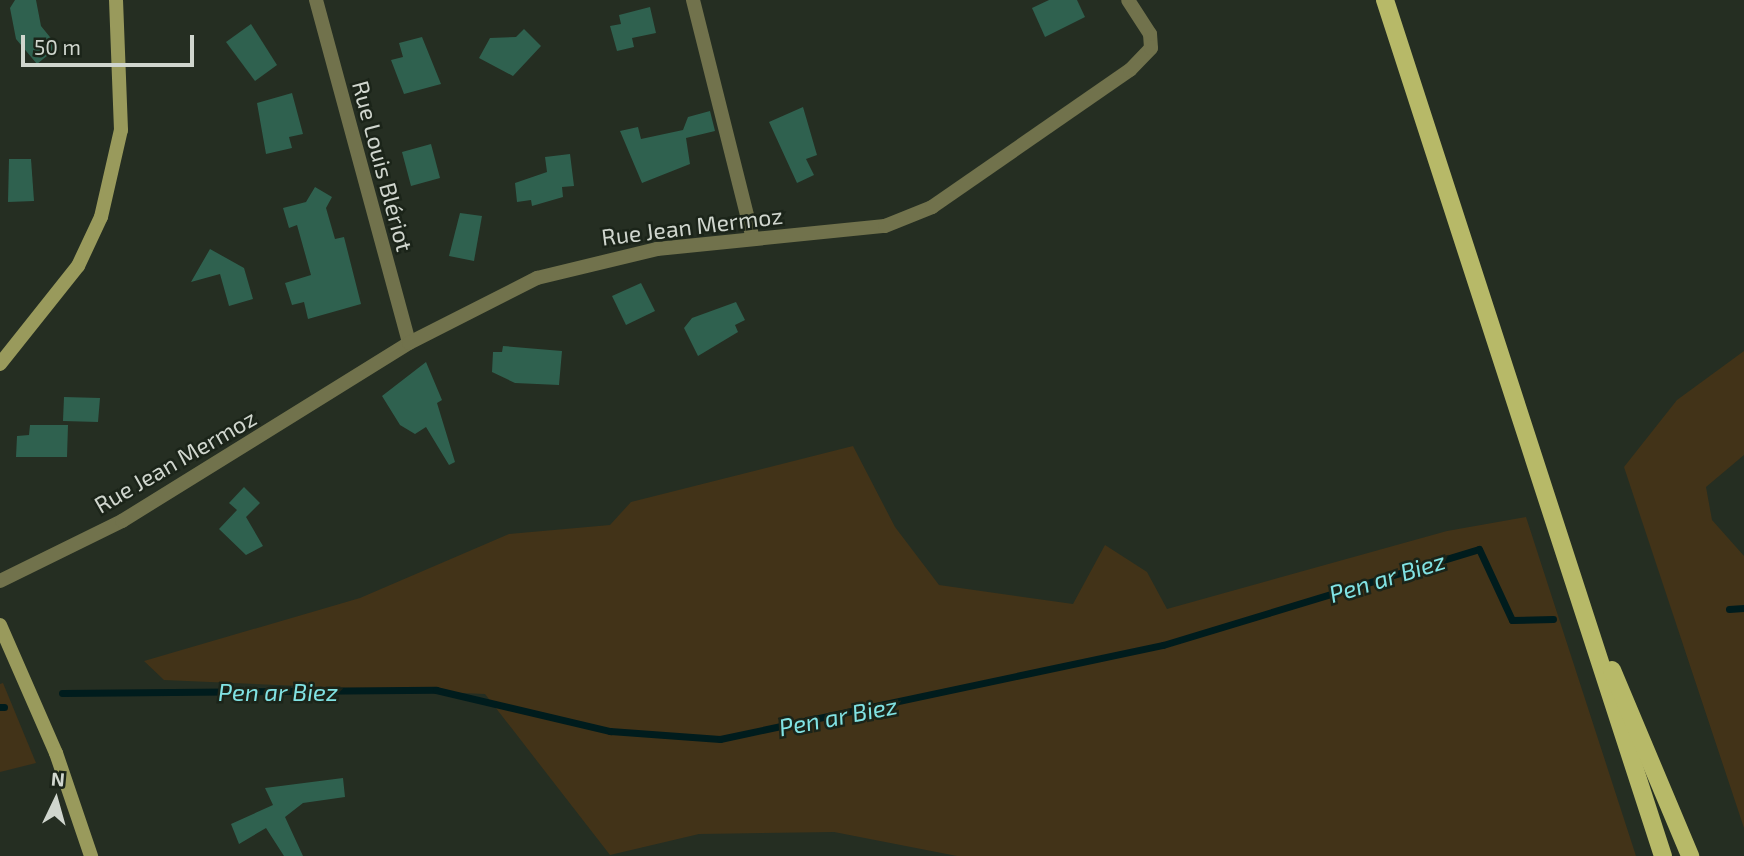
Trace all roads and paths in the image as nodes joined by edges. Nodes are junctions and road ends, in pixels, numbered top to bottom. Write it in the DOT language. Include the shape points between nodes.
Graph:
graph roads {
  1 [pos="116,0"];
  2 [pos="316,0"];
  3 [pos="693,0"];
  4 [pos="1128,0"];
  5 [pos="1385,0"];
  6 [pos="753,239"];
  7 [pos="409,343"];
  8 [pos="0,364"];
  9 [pos="1573,580"];
  10 [pos="0,581"];
  11 [pos="0,625"];
  12 [pos="89,854"];
  13 [pos="1662,856"];
  14 [pos="1690,856"];
  1 -- 8 [label="main road" via="121,130 101,217 78,266"];
  2 -- 7 [label="street, Rue Louis Blériot"];
  3 -- 6 [label="street"];
  4 -- 6 [label="street, Rue Jean Mermoz" via="1150,34 1151,48 1107,90 962,190 885,226"];
  5 -- 9 [label="main road"];
  6 -- 7 [label="street, Rue Jean Mermoz" via="597,259 537,278"];
  7 -- 10 [label="street, Rue Jean Mermoz" via="122,521"];
  9 -- 13 [label="main road"];
  9 -- 14 [label="main road"];
  11 -- 12 [label="main road" via="57,753"];
}
